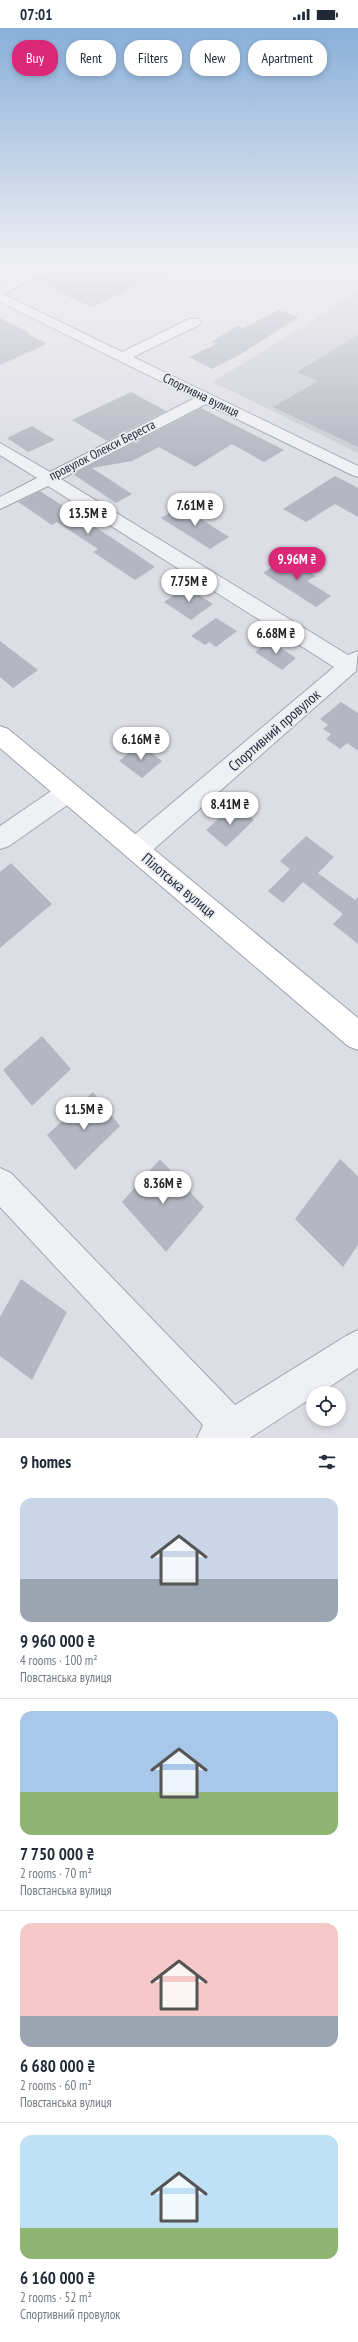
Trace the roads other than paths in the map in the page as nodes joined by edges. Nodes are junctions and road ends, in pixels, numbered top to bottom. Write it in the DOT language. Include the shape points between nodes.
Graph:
graph roads {
  1 [pos="71,332"];
  2 [pos="174,332"];
  3 [pos="122,357"];
  4 [pos="206,398"];
  5 [pos="0,448"];
  6 [pos="358,472"];
  7 [pos="49,477"];
  8 [pos="0,504"];
  9 [pos="353,662"];
  10 [pos="0,735"];
  11 [pos="68,792"];
  12 [pos="0,839"];
  13 [pos="136,849"];
  14 [pos="358,1036"];
  15 [pos="0,1184"];
  16 [pos="358,1348"];
  17 [pos="223,1433"];
  1 -- 3 [label="street, Спортивна вулиця"];
  2 -- 3 [label="street"];
  3 -- 4 [label="street, Спортивна вулиця"];
  4 -- 6 [label="street, Спортивна вулиця"];
  4 -- 7 [label="street, провулок Олекси Береста"];
  5 -- 7 [label="street"];
  7 -- 8 [label="street, провулок Олекси Береста"];
  7 -- 9 [label="street"];
  9 -- 13 [label="street, Спортивний провулок"];
  10 -- 11 [label="main road, Пілотська вулиця"];
  11 -- 12 [label="street"];
  11 -- 13 [label="main road, Пілотська вулиця"];
  13 -- 14 [label="main road, Пілотська вулиця"];
  15 -- 17 [label="street"];
  16 -- 17 [label="street"];
}
